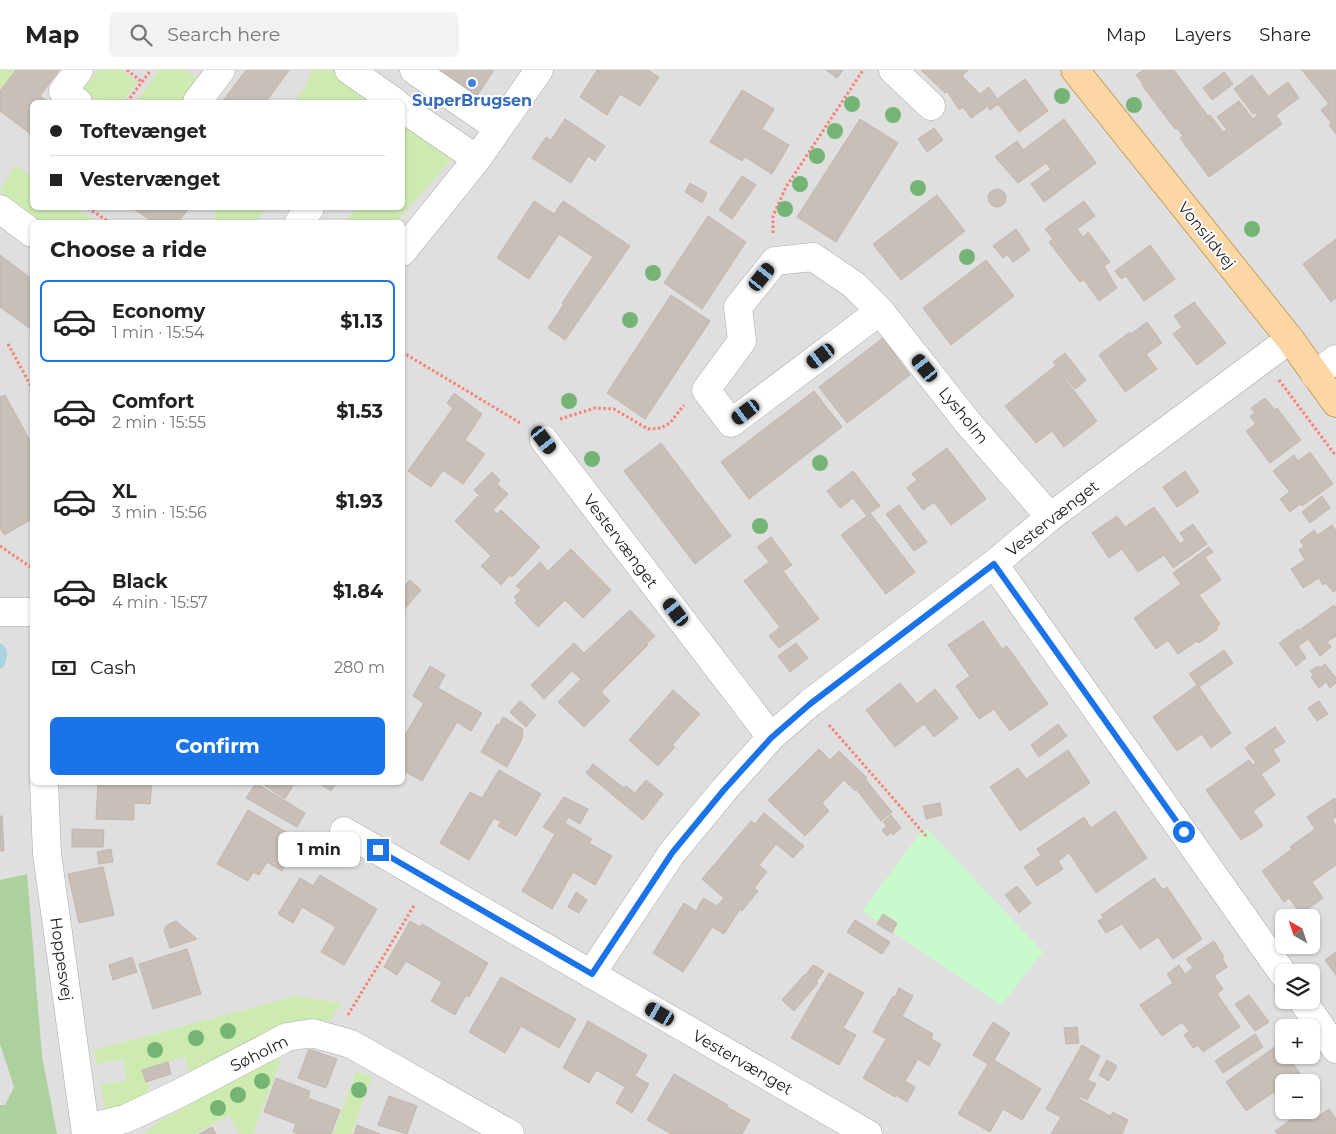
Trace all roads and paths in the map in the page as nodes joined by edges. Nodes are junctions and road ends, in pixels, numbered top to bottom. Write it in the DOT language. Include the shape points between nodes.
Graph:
graph roads {
  1 [pos="79,70"];
  2 [pos="127,70"];
  3 [pos="151,70"];
  4 [pos="221,70"];
  5 [pos="349,70"];
  6 [pos="414,70"];
  7 [pos="540,70"];
  8 [pos="863,70"];
  9 [pos="893,70"];
  10 [pos="1074,70"];
  11 [pos="142,82"];
  12 [pos="75,100"];
  13 [pos="128,100"];
  14 [pos="199,100"];
  15 [pos="392,100"];
  16 [pos="931,106"];
  17 [pos="405,110"];
  18 [pos="498,128"];
  19 [pos="476,159"];
  20 [pos="0,209"];
  21 [pos="91,210"];
  22 [pos="106,220"];
  23 [pos="30,232"];
  24 [pos="405,248"];
  25 [pos="775,262"];
  26 [pos="880,312"];
  27 [pos="1290,339"];
  28 [pos="8,344"];
  29 [pos="405,354"];
  30 [pos="1326,367"];
  31 [pos="30,384"];
  32 [pos="706,390"];
  33 [pos="1336,403"];
  34 [pos="544,440"];
  35 [pos="1050,517"];
  36 [pos="0,546"];
  37 [pos="994,564"];
  38 [pos="30,567"];
  39 [pos="0,612"];
  40 [pos="30,612"];
  41 [pos="810,704"];
  42 [pos="771,738"];
  43 [pos="44,785"];
  44 [pos="344,831"];
  45 [pos="926,836"];
  46 [pos="429,880"];
  47 [pos="1276,964"];
  48 [pos="592,974"];
  49 [pos="1308,1009"];
  50 [pos="337,1040"];
  51 [pos="1336,1049"];
  52 [pos="127,1126"];
  53 [pos="86,1131"];
  54 [pos="510,1134"];
  55 [pos="868,1134"];
  1 -- 12 [label="street" via="63,92"];
  2 -- 11 [label="path"];
  3 -- 11 [label="path"];
  4 -- 14 [label="street"];
  5 -- 15 [label="street"];
  6 -- 18 [label="street"];
  7 -- 18 [label="street"];
  8 -- 25 [label="path" via="786,187 773,216"];
  9 -- 16 [label="street"];
  10 -- 27 [label="main road, Vonsildvej"];
  11 -- 13 [label="path"];
  17 -- 19 [label="street"];
  18 -- 19 [label="street"];
  19 -- 24 [label="street"];
  20 -- 23 [label="street"];
  21 -- 22 [label="path"];
  25 -- 26 [label="street, Lysholm" via="813,257 854,286"];
  25 -- 32 [label="street" via="738,307 742,341"];
  26 -- 32 [label="street" via="731,423"];
  26 -- 35 [label="street, Lysholm" via="969,424"];
  27 -- 30 [label="main road, Vonsildvej"];
  27 -- 35 [label="street, Vestervænget"];
  28 -- 31 [label="path"];
  29 -- 34 [label="path" via="517,420"];
  30 -- 33 [label="main road, Vonsildvej"];
  32 -- 34 [label="path" via="686,403 670,423 661,428 648,429 614,409 595,408 561,419"];
  34 -- 42 [label="street, Vestervænget"];
  35 -- 37 [label="street, Vestervænget"];
  36 -- 38 [label="path"];
  37 -- 41 [label="street, Vestervænget"];
  37 -- 47 [label="street"];
  39 -- 40 [label="street"];
  41 -- 42 [label="street, Vestervænget"];
  41 -- 45 [label="path"];
  42 -- 48 [label="street, Vestervænget" via="672,853"];
  43 -- 53 [label="street, Hoppesvej" via="48,854"];
  44 -- 46 [label="street, Vestervænget"];
  46 -- 48 [label="street, Vestervænget"];
  46 -- 50 [label="path" via="342,1024"];
  48 -- 55 [label="street, Vestervænget"];
  49 -- 51 [label="street"];
  50 -- 52 [label="street, Søholm" via="312,1033 287,1037 178,1094"];
  50 -- 54 [label="street, Søholm" via="351,1044"];
  52 -- 53 [label="street, Søholm"];
}
